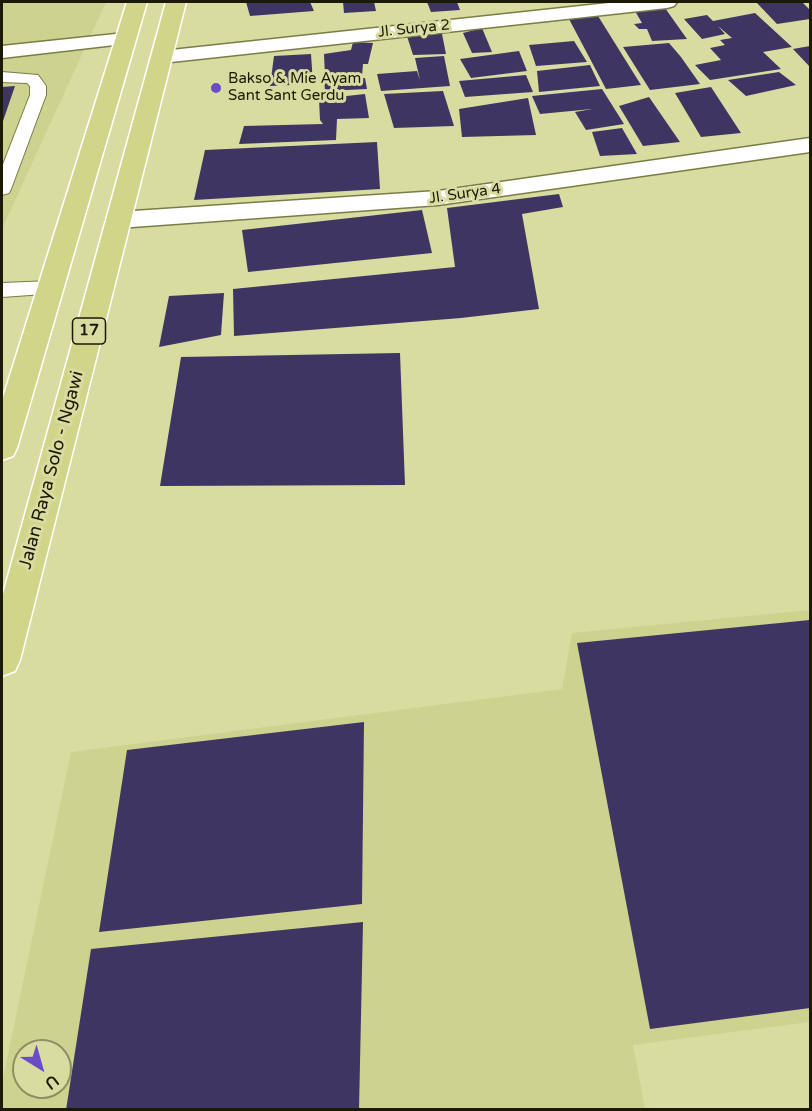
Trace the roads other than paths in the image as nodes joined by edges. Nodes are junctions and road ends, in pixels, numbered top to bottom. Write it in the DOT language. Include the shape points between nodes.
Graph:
graph roads {
  1 [pos="137,2"];
  2 [pos="176,2"];
  3 [pos="667,2"];
  4 [pos="642,3"];
  5 [pos="125,39"];
  6 [pos="2,52"];
  7 [pos="162,57"];
  8 [pos="2,77"];
  9 [pos="810,145"];
  10 [pos="2,189"];
  11 [pos="118,220"];
  12 [pos="51,288"];
  13 [pos="2,290"];
  14 [pos="7,414"];
  15 [pos="2,448"];
  16 [pos="2,660"];
  1 -- 5 [label="highway"];
  2 -- 7 [label="highway, Jalan Raya Solo - Ngawi / 17"];
  3 -- 4 [label="street, Jl. Surya 2"];
  4 -- 7 [label="street, Jl. Surya 2"];
  5 -- 6 [label="street"];
  5 -- 12 [label="highway"];
  7 -- 11 [label="highway, Jalan Raya Solo - Ngawi / 17"];
  8 -- 10 [label="lane" via="32,78 38,86"];
  9 -- 11 [label="street, Jl. Surya 4" via="438,198"];
  11 -- 16 [label="highway, Jalan Raya Solo - Ngawi / 17"];
  12 -- 13 [label="lane"];
  12 -- 14 [label="highway"];
  14 -- 15 [label="highway"];
}
